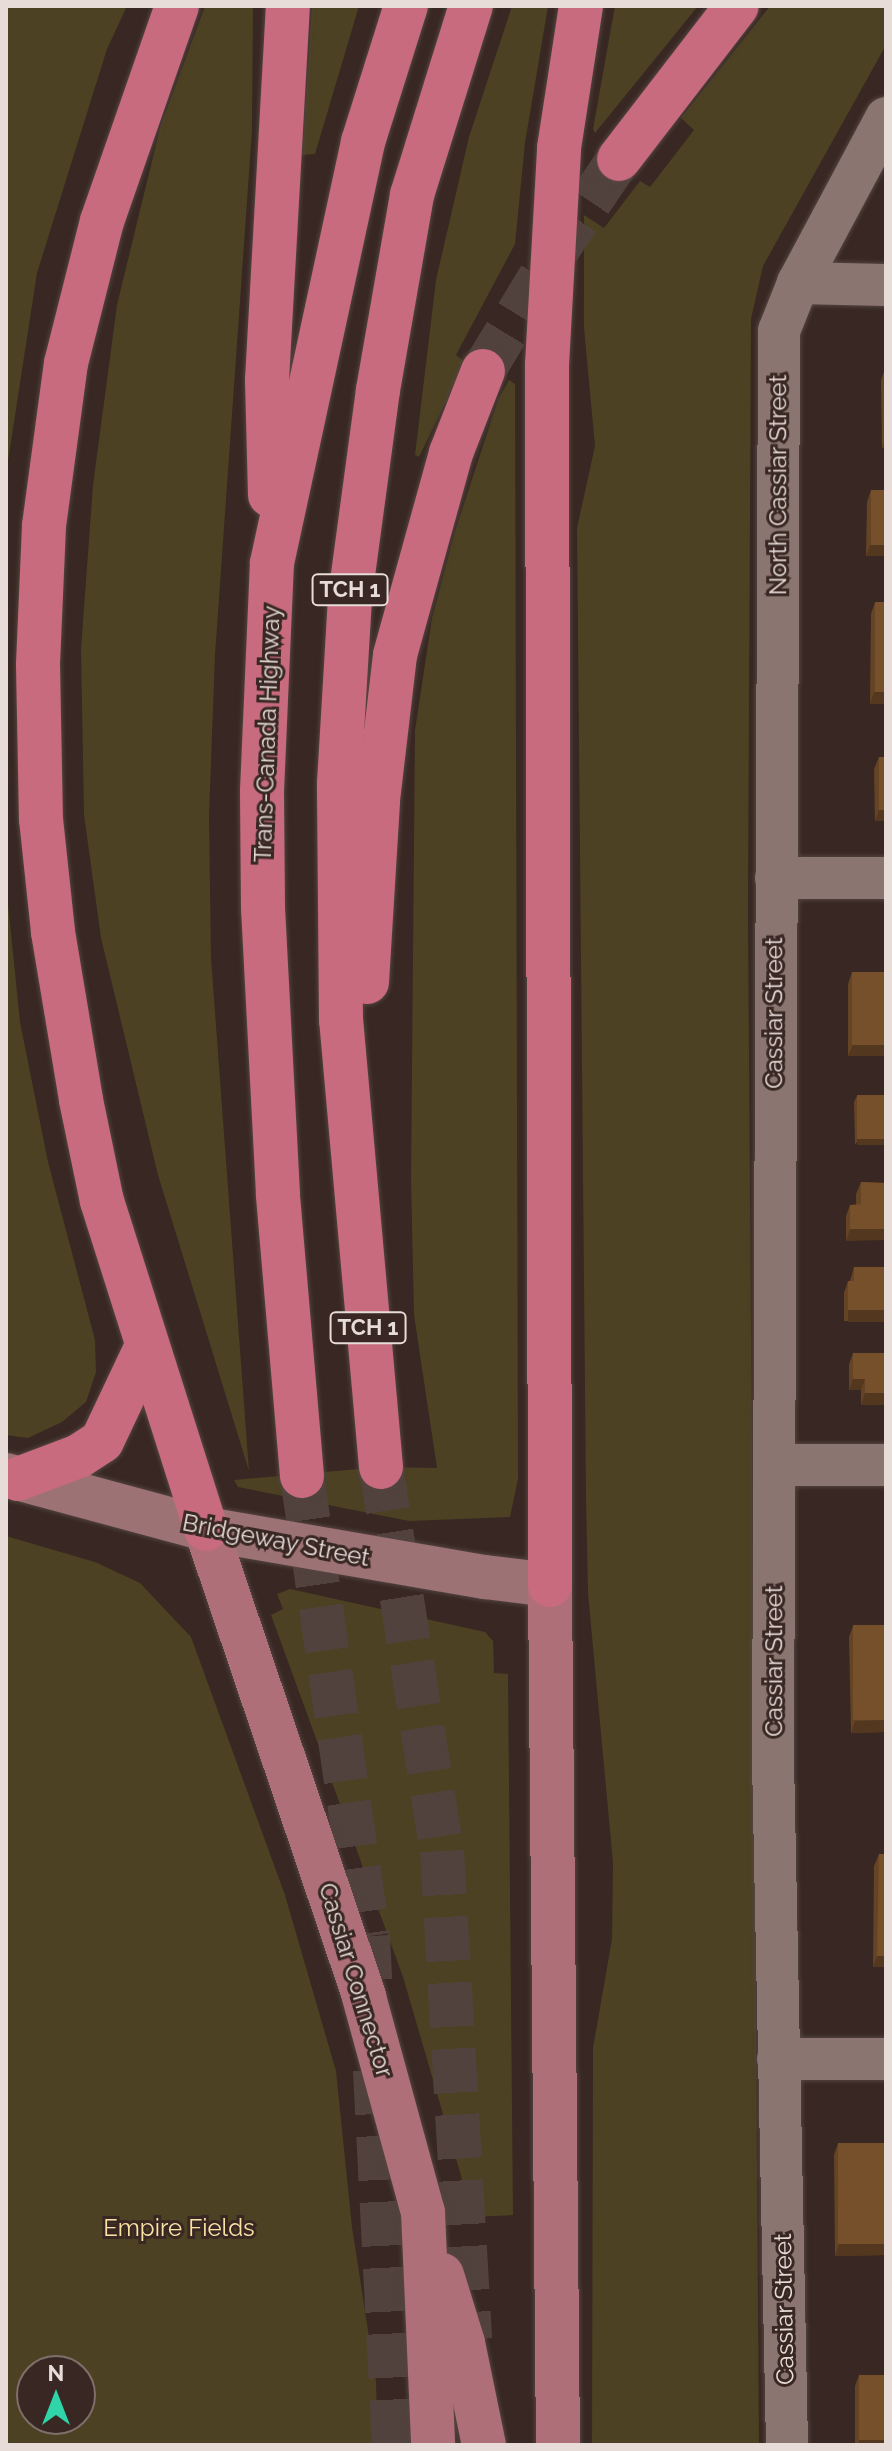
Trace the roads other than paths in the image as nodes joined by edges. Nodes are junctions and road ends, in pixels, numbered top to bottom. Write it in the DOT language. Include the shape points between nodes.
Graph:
graph roads {
  1 [pos="177,6"];
  2 [pos="288,6"];
  3 [pos="406,6"];
  4 [pos="471,6"];
  5 [pos="581,6"];
  6 [pos="737,6"];
  7 [pos="886,118"];
  8 [pos="619,159"];
  9 [pos="798,283"];
  10 [pos="886,285"];
  11 [pos="483,371"];
  12 [pos="272,563"];
  13 [pos="776,878"];
  14 [pos="886,878"];
  15 [pos="355,1188"];
  16 [pos="147,1346"];
  17 [pos="775,1465"];
  18 [pos="886,1465"];
  19 [pos="381,1467"];
  20 [pos="302,1476"];
  21 [pos="12,1477"];
  22 [pos="206,1529"];
  23 [pos="550,1585"];
  24 [pos="778,2059"];
  25 [pos="886,2059"];
  26 [pos="423,2212"];
  27 [pos="433,2445"];
  28 [pos="484,2445"];
  29 [pos="558,2445"];
  30 [pos="787,2445"];
  1 -- 16 [label="highway" via="102,221 66,363 44,526 38,665 41,819 55,947 102,1201"];
  2 -- 12 [label="highway" via="267,380"];
  3 -- 12 [label="highway, Trans-Canada Highway" via="363,142"];
  4 -- 15 [label="highway, TCH 1" via="412,195 350,597 339,830 341,1020"];
  5 -- 23 [label="highway" via="559,148 547,365"];
  6 -- 8 [label="highway"];
  7 -- 9 [label="street, North Cassiar Street"];
  9 -- 10 [label="street"];
  9 -- 13 [label="street, North Cassiar Street" via="779,331"];
  11 -- 15 [label="highway" via="451,453 395,655 378,800"];
  12 -- 20 [label="highway, Trans-Canada Highway" via="262,791 263,908 278,1194"];
  13 -- 14 [label="street"];
  13 -- 17 [label="street, Cassiar Street"];
  15 -- 19 [label="highway, TCH 1"];
  16 -- 21 [label="highway" via="102,1441 79,1456"];
  16 -- 22 [label="highway"];
  17 -- 18 [label="street"];
  17 -- 24 [label="street, Cassiar Street"];
  21 -- 22 [label="street, Bridgeway Street"];
  22 -- 23 [label="street, Bridgeway Street"];
  22 -- 26 [label="main road, Cassiar Connector" via="364,1997"];
  23 -- 29 [label="main road"];
  24 -- 25 [label="street"];
  24 -- 30 [label="street, Cassiar Street"];
  26 -- 27 [label="main road, Cassiar Connector"];
  26 -- 28 [label="main road" via="463,2343"];
}
